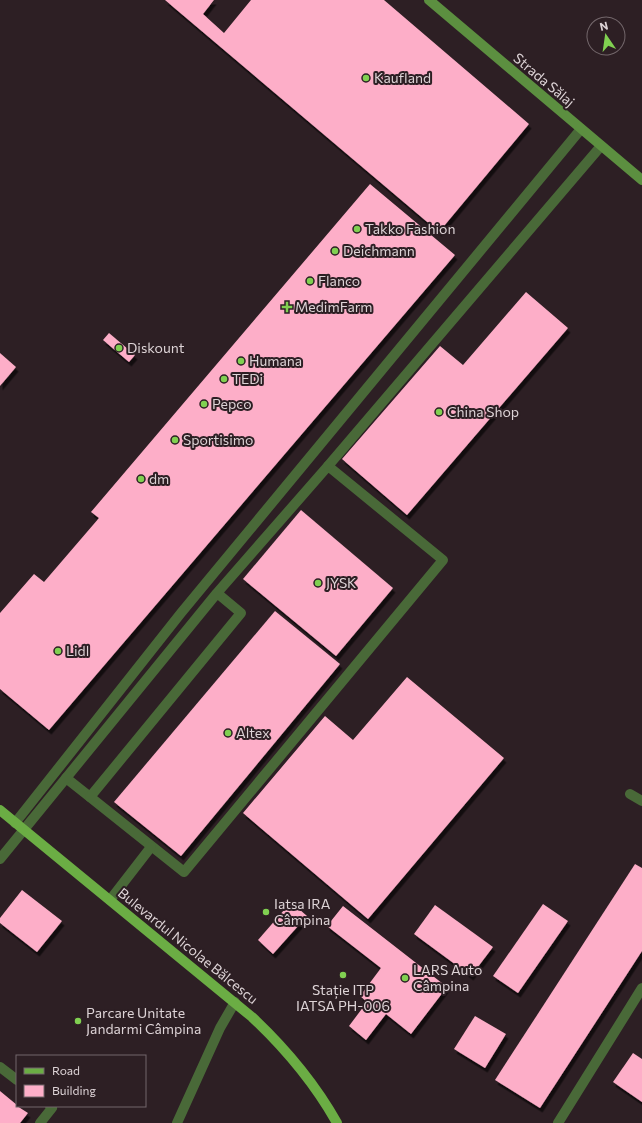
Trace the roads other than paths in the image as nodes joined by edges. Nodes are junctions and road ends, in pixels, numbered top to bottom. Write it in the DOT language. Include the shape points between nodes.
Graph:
graph roads {
  1 [pos="429,0"];
  2 [pos="581,129"];
  3 [pos="601,146"];
  4 [pos="642,180"];
  5 [pos="328,466"];
  6 [pos="217,594"];
  7 [pos="66,778"];
  8 [pos="630,794"];
  9 [pos="90,797"];
  10 [pos="642,802"];
  11 [pos="0,810"];
  12 [pos="15,823"];
  13 [pos="24,829"];
  14 [pos="151,847"];
  15 [pos="0,859"];
  16 [pos="110,900"];
  17 [pos="642,988"];
  18 [pos="234,1002"];
  19 [pos="0,1067"];
  20 [pos="16,1079"];
  21 [pos="51,1107"];
  22 [pos="40,1123"];
  23 [pos="177,1123"];
  24 [pos="337,1123"];
  25 [pos="558,1123"];
  1 -- 2 [label="street, Strada Sălaj"];
  2 -- 3 [label="street, Strada Sălaj"];
  2 -- 12 [label="street" via="181,613"];
  3 -- 4 [label="street, Strada Sălaj"];
  3 -- 5 [label="street"];
  5 -- 6 [label="street"];
  5 -- 14 [label="street" via="443,560 184,872"];
  6 -- 7 [label="street"];
  6 -- 9 [label="street" via="241,613"];
  7 -- 9 [label="street"];
  7 -- 13 [label="street"];
  8 -- 10 [label="street"];
  9 -- 14 [label="street"];
  11 -- 12 [label="main road, Bulevardul Nicolae Bălcescu"];
  12 -- 13 [label="main road, Bulevardul Nicolae Bălcescu"];
  13 -- 15 [label="street"];
  13 -- 16 [label="main road, Bulevardul Nicolae Bălcescu"];
  14 -- 16 [label="street"];
  16 -- 18 [label="main road, Bulevardul Nicolae Bălcescu"];
  17 -- 25 [label="street"];
  18 -- 23 [label="street"];
  18 -- 24 [label="main road, Bulevardul Nicolae Bălcescu" via="269,1033 303,1070"];
  19 -- 20 [label="street"];
  21 -- 22 [label="street"];
}
